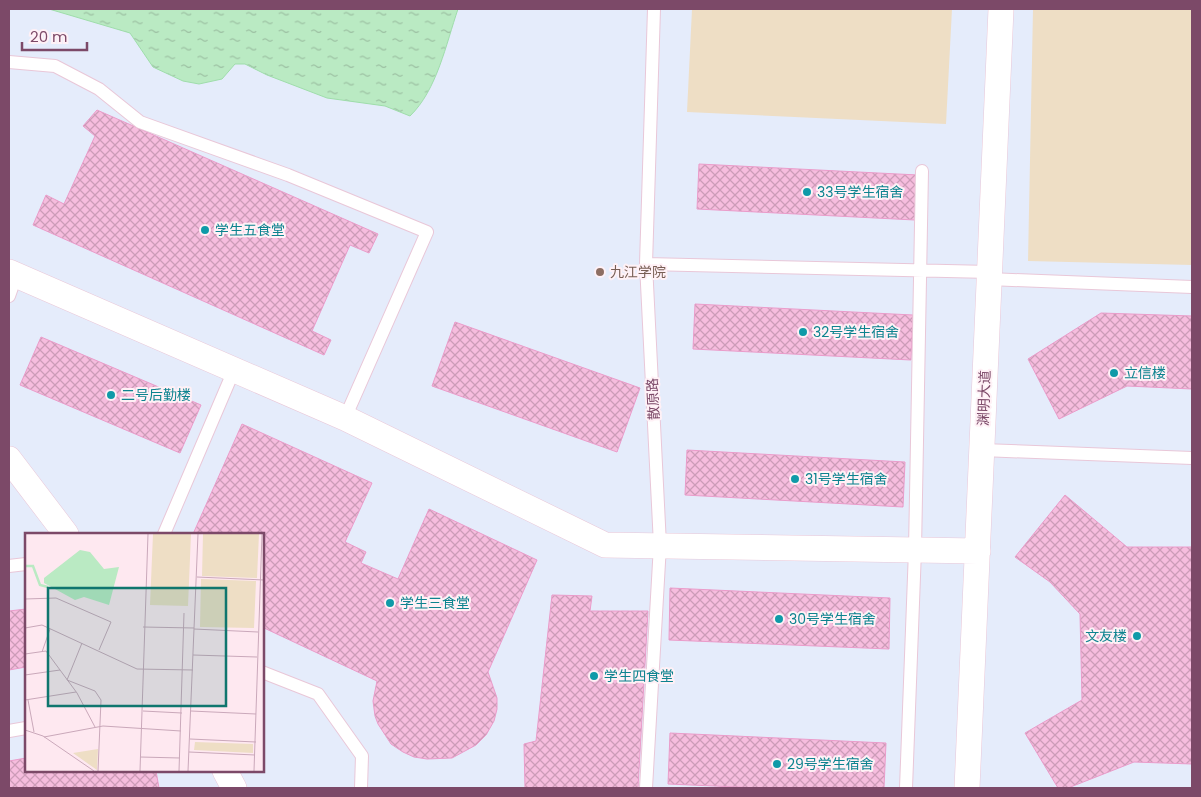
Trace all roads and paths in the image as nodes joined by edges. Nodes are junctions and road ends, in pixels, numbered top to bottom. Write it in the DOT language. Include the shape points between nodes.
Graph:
graph roads {
  1 [pos="654,9"];
  2 [pos="1001,9"];
  3 [pos="9,62"];
  4 [pos="922,171"];
  5 [pos="646,264"];
  6 [pos="920,270"];
  7 [pos="989,275"];
  8 [pos="11,281"];
  9 [pos="1192,286"];
  10 [pos="234,370"];
  11 [pos="345,418"];
  12 [pos="982,450"];
  13 [pos="1192,458"];
  14 [pos="9,459"];
  15 [pos="65,533"];
  16 [pos="164,533"];
  17 [pos="660,545"];
  18 [pos="916,550"];
  19 [pos="978,551"];
  20 [pos="25,564"];
  21 [pos="9,566"];
  22 [pos="264,673"];
  23 [pos="25,728"];
  24 [pos="9,731"];
  25 [pos="226,772"];
  26 [pos="234,788"];
  27 [pos="360,788"];
  28 [pos="646,788"];
  29 [pos="906,788"];
  30 [pos="967,788"];
  1 -- 5 [label="lane, 散原路"];
  2 -- 7 [label="street, 渊明大道"];
  3 -- 11 [label="lane" via="55,66 99,89 140,122 288,176 426,232"];
  4 -- 6 [label="lane"];
  5 -- 6 [label="lane"];
  5 -- 17 [label="lane, 散原路"];
  6 -- 7 [label="lane"];
  6 -- 18 [label="lane"];
  7 -- 9 [label="lane"];
  7 -- 12 [label="street, 渊明大道"];
  8 -- 10 [label="street"];
  10 -- 11 [label="street"];
  10 -- 16 [label="lane"];
  11 -- 17 [label="street" via="605,545"];
  12 -- 13 [label="lane"];
  12 -- 19 [label="street, 渊明大道"];
  14 -- 15 [label="street"];
  17 -- 18 [label="street"];
  17 -- 28 [label="lane, 散原路"];
  18 -- 19 [label="street"];
  18 -- 29 [label="lane"];
  19 -- 30 [label="street, 渊明大道"];
  20 -- 21 [label="lane"];
  22 -- 27 [label="lane" via="318,694 362,756"];
  23 -- 24 [label="lane"];
  25 -- 26 [label="street"];
}
